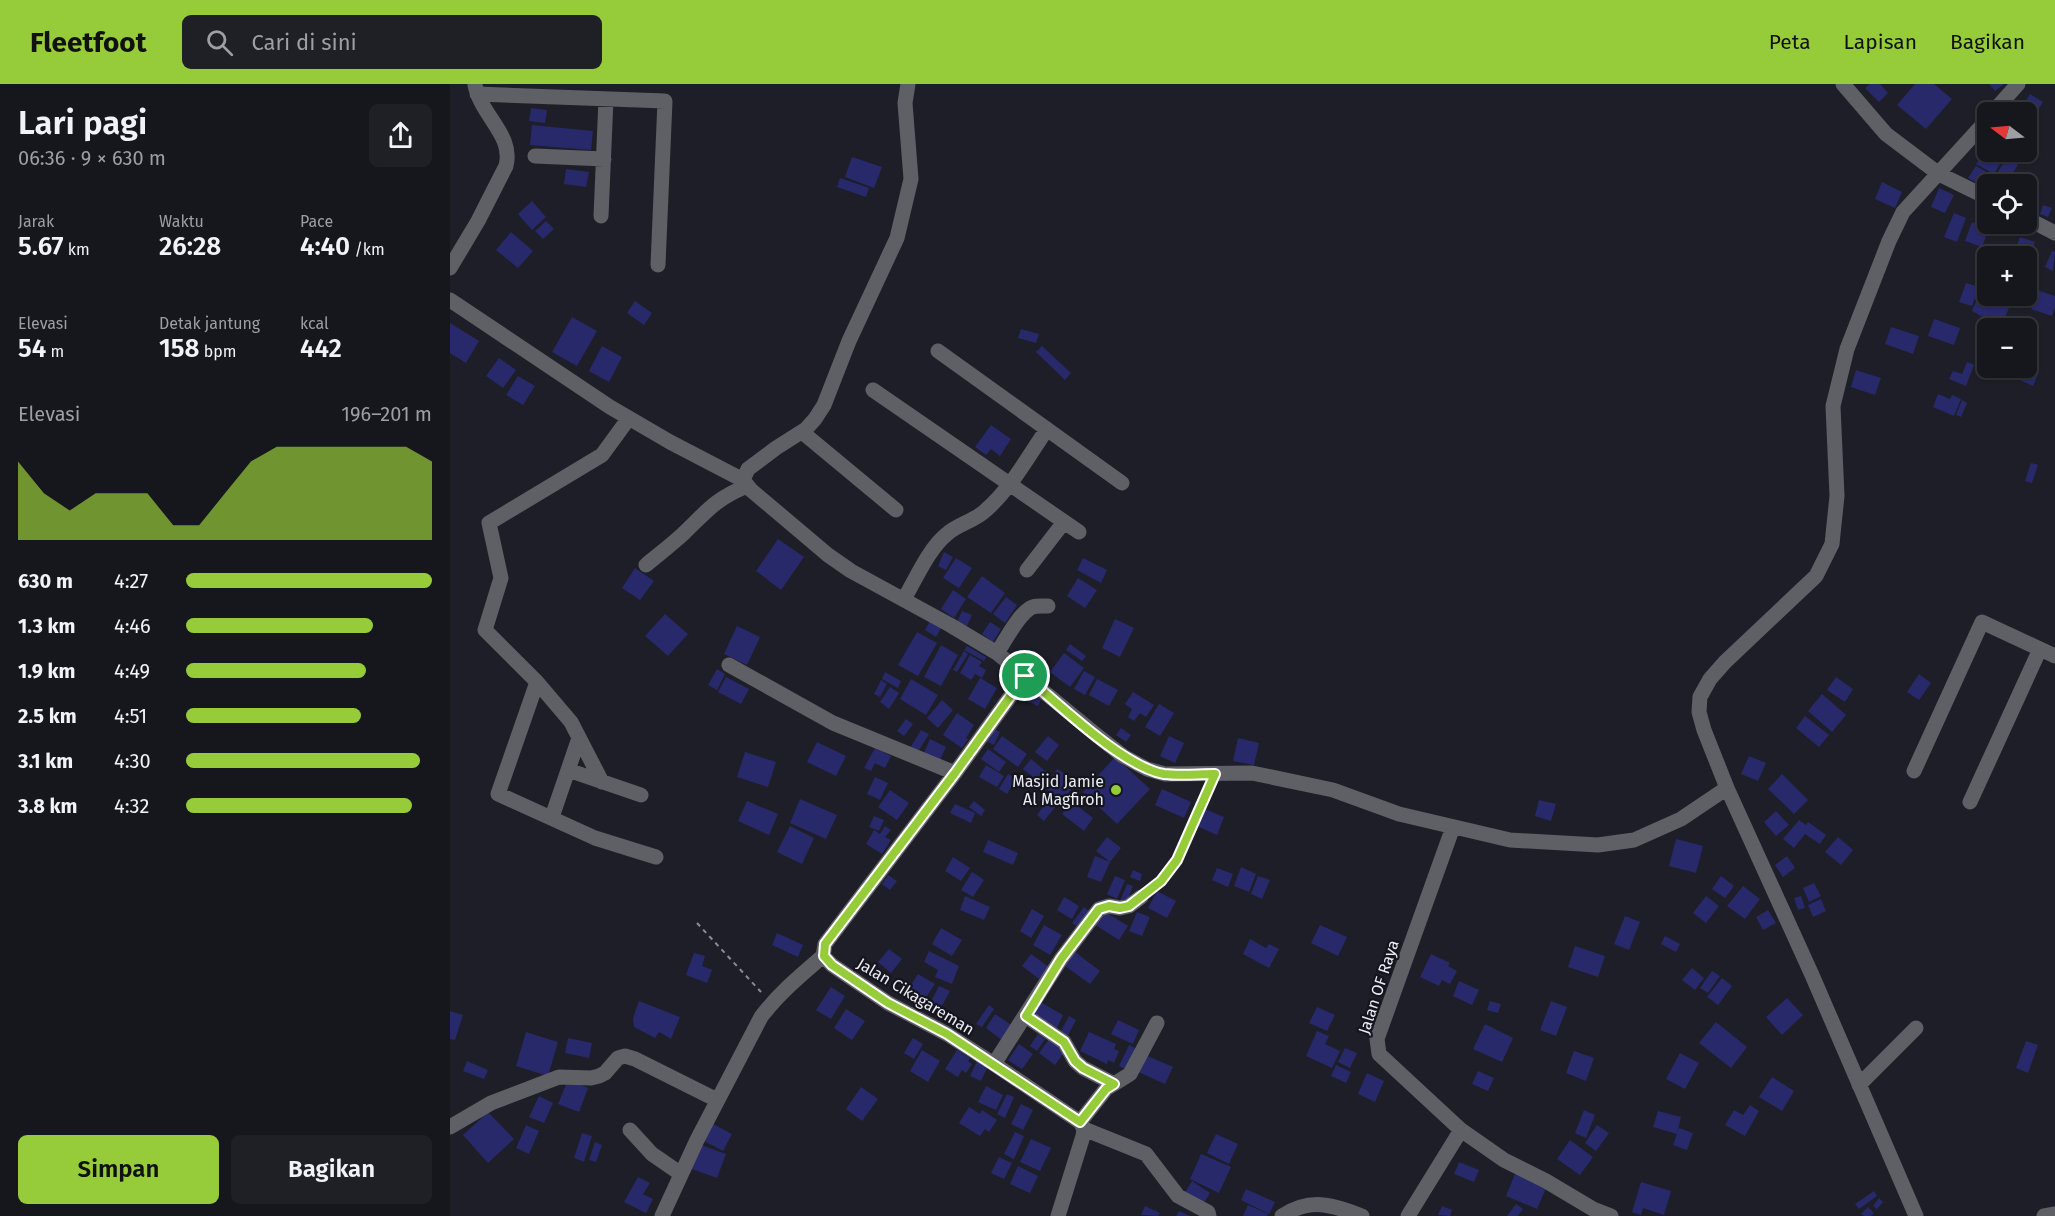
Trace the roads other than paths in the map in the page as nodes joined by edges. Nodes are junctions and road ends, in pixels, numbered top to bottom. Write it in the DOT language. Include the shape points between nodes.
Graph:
graph roads {
  1 [pos="908,84"];
  2 [pos="1843,84"];
  3 [pos="2018,84"];
  4 [pos="476,89"];
  5 [pos="606,99"];
  6 [pos="2002,102"];
  7 [pos="1977,131"];
  8 [pos="535,156"];
  9 [pos="604,159"];
  10 [pos="1939,174"];
  11 [pos="1977,193"];
  12 [pos="601,216"];
  13 [pos="2037,224"];
  14 [pos="2055,233"];
  15 [pos="658,265"];
  16 [pos="450,268"];
  17 [pos="450,300"];
  18 [pos="938,351"];
  19 [pos="873,390"];
  20 [pos="629,418"];
  21 [pos="1047,429"];
  22 [pos="802,432"];
  23 [pos="745,483"];
  24 [pos="1122,483"];
  25 [pos="1009,484"];
  26 [pos="896,510"];
  27 [pos="1064,522"];
  28 [pos="1079,532"];
  29 [pos="646,565"];
  30 [pos="1027,570"];
  31 [pos="904,599"];
  32 [pos="1048,606"];
  33 [pos="2040,649"];
  34 [pos="998,653"];
  35 [pos="2055,656"];
  36 [pos="729,664"];
  37 [pos="1025,676"];
  38 [pos="537,682"];
  39 [pos="579,738"];
  40 [pos="568,770"];
  41 [pos="1914,771"];
  42 [pos="955,773"];
  43 [pos="602,782"];
  44 [pos="1727,788"];
  45 [pos="641,795"];
  46 [pos="1970,802"];
  47 [pos="552,817"];
  48 [pos="1453,827"];
  49 [pos="656,857"];
  50 [pos="1141,897"];
  51 [pos="824,956"];
  52 [pos="1026,1016"];
  53 [pos="1156,1023"];
  54 [pos="1916,1028"];
  55 [pos="994,1064"];
  56 [pos="1114,1084"];
  57 [pos="1859,1085"];
  58 [pos="717,1100"];
  59 [pos="1082,1125"];
  60 [pos="450,1127"];
  61 [pos="630,1130"];
  62 [pos="1461,1130"];
  63 [pos="681,1174"];
  64 [pos="2055,1214"];
  65 [pos="662,1216"];
  66 [pos="1058,1216"];
  67 [pos="1209,1216"];
  68 [pos="1282,1216"];
  69 [pos="1362,1216"];
  70 [pos="1408,1216"];
  71 [pos="1611,1216"];
  72 [pos="1916,1216"];
  73 [pos="2044,1216"];
  1 -- 22 [label="street" via="905,103 911,179 897,238 824,405"];
  2 -- 10 [label="street" via="1886,134"];
  3 -- 6 [label="street"];
  4 -- 5 [label="street"];
  4 -- 16 [label="street" via="507,146 508,160"];
  5 -- 9 [label="street"];
  5 -- 15 [label="street" via="665,101"];
  7 -- 10 [label="street"];
  8 -- 9 [label="street"];
  9 -- 12 [label="street"];
  10 -- 11 [label="street"];
  10 -- 44 [label="street" via="1903,212 1847,349 1833,406 1838,496 1832,544 1816,576 1725,662 1700,697 1704,730"];
  13 -- 14 [label="street"];
  17 -- 20 [label="street"];
  18 -- 21 [label="street"];
  19 -- 25 [label="street"];
  20 -- 23 [label="street"];
  20 -- 38 [label="street" via="602,455 489,523 501,578 485,630"];
  21 -- 24 [label="street"];
  21 -- 25 [label="street"];
  22 -- 23 [label="street" via="748,470"];
  22 -- 26 [label="street"];
  23 -- 29 [label="street" via="707,509"];
  23 -- 31 [label="street" via="828,555"];
  25 -- 27 [label="street"];
  25 -- 31 [label="street" via="977,518 939,541"];
  27 -- 28 [label="street"];
  27 -- 30 [label="street"];
  31 -- 34 [label="street"];
  32 -- 34 [label="street" via="1029,608"];
  33 -- 35 [label="street"];
  33 -- 41 [label="street" via="1982,622"];
  33 -- 46 [label="street"];
  34 -- 37 [label="street"];
  36 -- 42 [label="street" via="833,723"];
  37 -- 42 [label="street"];
  37 -- 48 [label="street" via="1123,756 1146,769 1165,774 1252,773 1333,790 1399,814"];
  38 -- 39 [label="street" via="571,722"];
  38 -- 47 [label="street" via="498,794"];
  39 -- 40 [label="street"];
  39 -- 43 [label="street"];
  40 -- 43 [label="street"];
  40 -- 47 [label="street"];
  42 -- 51 [label="street" via="825,944"];
  43 -- 45 [label="street"];
  44 -- 48 [label="street" via="1681,819 1634,840 1598,845 1547,843 1510,840"];
  44 -- 57 [label="street"];
  47 -- 49 [label="street" via="595,838"];
  48 -- 62 [label="street, Jalan OF Raya" via="1377,1039 1378,1054"];
  50 -- 52 [label="street" via="1129,906 1099,909 1061,959"];
  51 -- 55 [label="street, Jalan Cikagareman" via="888,1003"];
  51 -- 58 [label="street" via="772,1003"];
  52 -- 55 [label="street"];
  52 -- 56 [label="street" via="1064,1042 1083,1068"];
  53 -- 56 [label="street" via="1130,1074"];
  54 -- 57 [label="street"];
  55 -- 59 [label="street, Jalan Cikagareman"];
  56 -- 59 [label="street" via="1106,1089"];
  57 -- 72 [label="street"];
  58 -- 60 [label="street" via="625,1056 599,1076 559,1077 491,1103"];
  58 -- 63 [label="street"];
  59 -- 66 [label="street" via="1076,1165"];
  59 -- 67 [label="street, Jalan Cikagareman" via="1146,1154 1178,1196"];
  61 -- 63 [label="street" via="652,1154"];
  62 -- 70 [label="street"];
  62 -- 71 [label="street, Jalan OF Raya" via="1504,1160"];
  63 -- 65 [label="street"];
  64 -- 73 [label="street"];
  68 -- 69 [label="street" via="1316,1203"];
}
